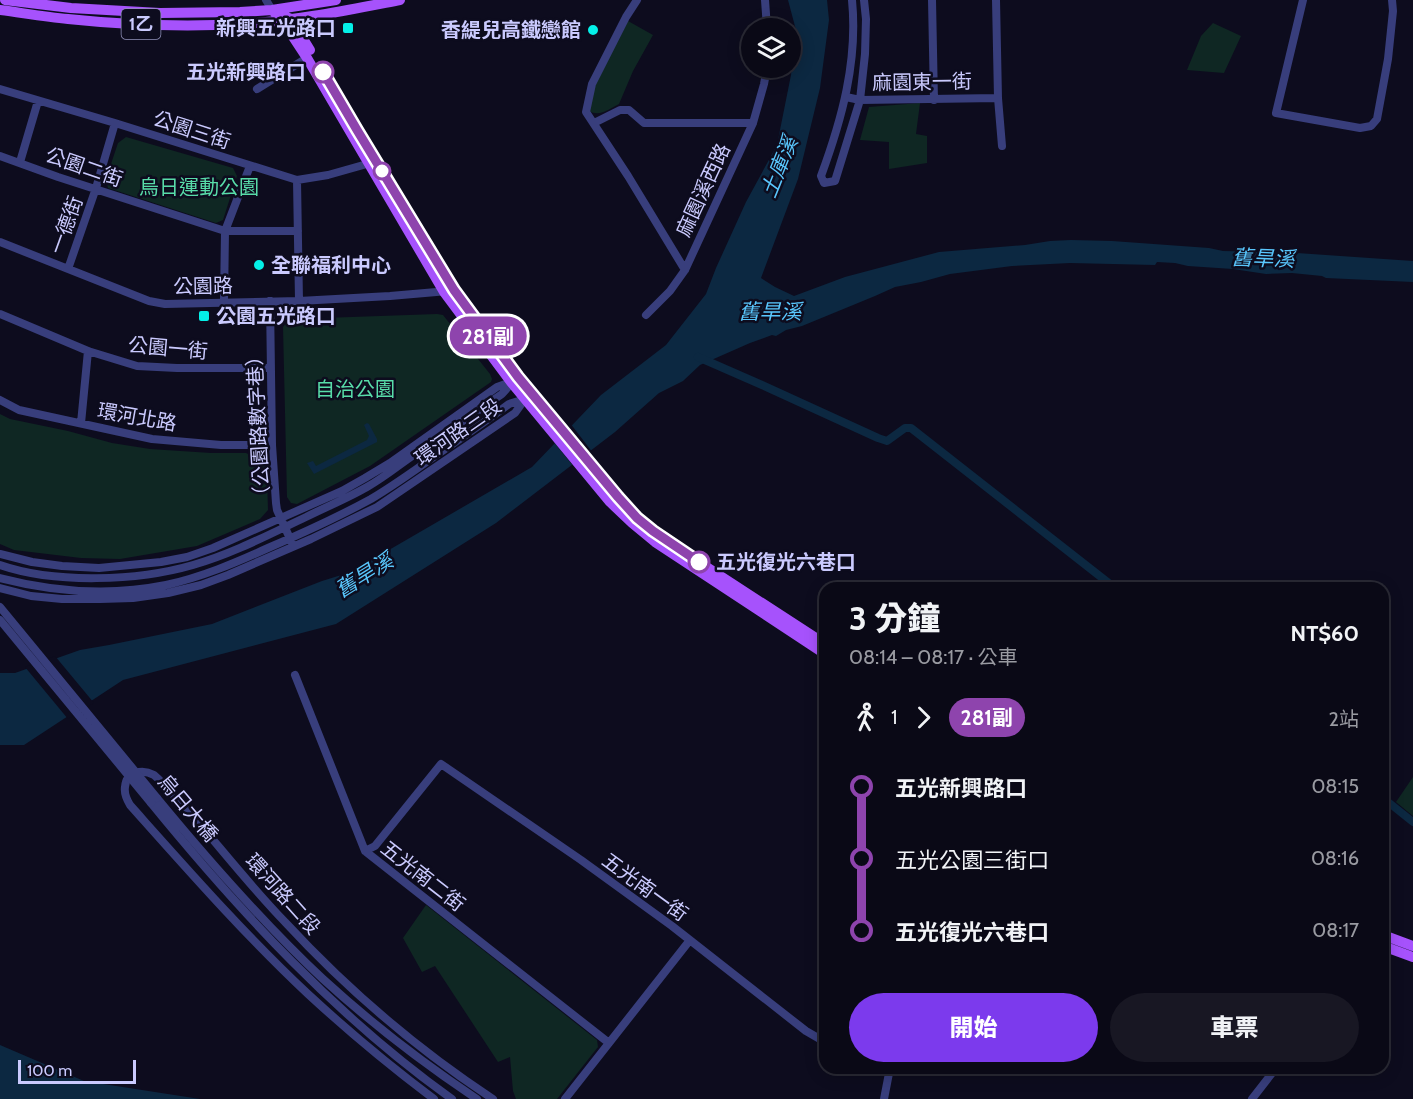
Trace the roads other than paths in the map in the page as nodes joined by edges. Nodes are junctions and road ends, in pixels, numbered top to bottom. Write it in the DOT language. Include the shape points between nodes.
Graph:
graph roads {
  1 [pos="5,0"];
  2 [pos="336,0"];
  3 [pos="400,0"];
  4 [pos="637,0"];
  5 [pos="765,0"];
  6 [pos="852,0"];
  7 [pos="864,0"];
  8 [pos="932,0"];
  9 [pos="996,0"];
  10 [pos="1303,0"];
  11 [pos="1392,0"];
  12 [pos="269,5"];
  13 [pos="0,10"];
  14 [pos="766,18"];
  15 [pos="287,20"];
  16 [pos="307,58"];
  17 [pos="765,78"];
  18 [pos="0,89"];
  19 [pos="257,89"];
  20 [pos="846,97"];
  21 [pos="998,98"];
  22 [pos="860,100"];
  23 [pos="934,100"];
  24 [pos="38,101"];
  25 [pos="115,123"];
  26 [pos="594,123"];
  27 [pos="753,123"];
  28 [pos="1002,146"];
  29 [pos="0,156"];
  30 [pos="20,162"];
  31 [pos="372,163"];
  32 [pos="250,166"];
  33 [pos="297,180"];
  34 [pos="96,188"];
  35 [pos="225,231"];
  36 [pos="298,231"];
  37 [pos="0,242"];
  38 [pos="68,269"];
  39 [pos="685,270"];
  40 [pos="449,291"];
  41 [pos="270,301"];
  42 [pos="299,301"];
  43 [pos="224,302"];
  44 [pos="0,314"];
  45 [pos="646,315"];
  46 [pos="88,351"];
  47 [pos="271,368"];
  48 [pos="515,380"];
  49 [pos="528,396"];
  50 [pos="0,400"];
  51 [pos="81,423"];
  52 [pos="272,446"];
  53 [pos="601,483"];
  54 [pos="280,518"];
  55 [pos="284,527"];
  56 [pos="291,542"];
  57 [pos="0,554"];
  58 [pos="0,565"];
  59 [pos="0,578"];
  60 [pos="0,588"];
  61 [pos="0,607"];
  62 [pos="0,620"];
  63 [pos="819,640"];
  64 [pos="819,650"];
  65 [pos="295,675"];
  66 [pos="194,849"];
  67 [pos="365,851"];
  68 [pos="1389,938"];
  69 [pos="690,940"];
  70 [pos="1413,946"];
  71 [pos="1389,948"];
  72 [pos="1413,957"];
  73 [pos="819,1039"];
  74 [pos="609,1043"];
  75 [pos="889,1074"];
  76 [pos="1271,1074"];
  77 [pos="434,1099"];
  78 [pos="452,1099"];
  79 [pos="477,1099"];
  80 [pos="493,1099"];
  81 [pos="565,1099"];
  82 [pos="884,1099"];
  83 [pos="1252,1099"];
  1 -- 12 [label="main road, 1乙" via="160,13 240,12"];
  2 -- 12 [label="main road, 1乙"];
  3 -- 15 [label="main road, 1乙"];
  4 -- 26 [label="street" via="592,84 586,112"];
  5 -- 14 [label="street"];
  6 -- 20 [label="street" via="853,57"];
  7 -- 22 [label="street" via="865,54"];
  8 -- 23 [label="street"];
  9 -- 21 [label="street"];
  10 -- 11 [label="street" via="1276,113 1360,128 1371,126 1377,119"];
  12 -- 15 [label="main road"];
  13 -- 15 [label="main road, 1乙" via="161,25"];
  15 -- 16 [label="main road"];
  15 -- 31 [label="main road"];
  16 -- 19 [label="street"];
  16 -- 31 [label="main road"];
  17 -- 27 [label="street, 麻園溪西路"];
  18 -- 24 [label="street, 公園三街"];
  20 -- 22 [label="street, 麻園東一街"];
  20 -- 22 [label="street" via="821,176 824,183 835,181"];
  21 -- 23 [label="street, 麻園東一街"];
  21 -- 28 [label="street"];
  22 -- 23 [label="street, 麻園東一街"];
  24 -- 25 [label="street, 公園三街"];
  24 -- 30 [label="street"];
  25 -- 32 [label="street, 公園三街"];
  25 -- 34 [label="street, 一德街"];
  26 -- 27 [label="street" via="620,110 628,110 644,123"];
  26 -- 39 [label="street"];
  27 -- 39 [label="street, 麻園溪西路"];
  29 -- 30 [label="street, 公園二街"];
  30 -- 34 [label="street, 公園二街"];
  31 -- 33 [label="street, 公園三街"];
  31 -- 40 [label="main road"];
  32 -- 33 [label="street, 公園三街"];
  32 -- 35 [label="street"];
  33 -- 36 [label="street"];
  34 -- 35 [label="street, 公園二街"];
  34 -- 38 [label="street, 一德街"];
  35 -- 36 [label="street, 公園二街"];
  35 -- 43 [label="street"];
  36 -- 42 [label="street"];
  37 -- 38 [label="street, 公園路"];
  38 -- 43 [label="street, 公園路" via="149,301"];
  39 -- 45 [label="street, 麻園溪西路"];
  40 -- 42 [label="street, 公園路"];
  40 -- 48 [label="main road"];
  41 -- 42 [label="street, 公園路"];
  41 -- 43 [label="street, 公園路"];
  41 -- 47 [label="street, （公園路數字巷）"];
  44 -- 46 [label="street, 公園一街"];
  46 -- 47 [label="street, 公園一街" via="137,366"];
  46 -- 51 [label="street"];
  47 -- 52 [label="street, （公園路數字巷）"];
  48 -- 49 [label="main road"];
  48 -- 54 [label="street, 環河路三段" via="497,387 365,478"];
  48 -- 55 [label="street, 環河路三段" via="502,394 369,486"];
  49 -- 53 [label="main road"];
  49 -- 56 [label="street, 環河路三段" via="512,416 377,507"];
  50 -- 51 [label="street, 環河北路" via="19,410"];
  51 -- 52 [label="street, 環河北路" via="152,439"];
  52 -- 54 [label="street, （公園路數字巷）"];
  53 -- 63 [label="main road" via="653,531"];
  53 -- 64 [label="main road" via="610,502 655,542"];
  54 -- 55 [label="street, （公園路數字巷）"];
  54 -- 57 [label="street, 環河路三段" via="213,548 161,562 99,568 32,562"];
  55 -- 56 [label="street, （公園路數字巷）"];
  55 -- 58 [label="street, 環河路三段" via="217,557 164,572 63,577"];
  56 -- 59 [label="street, 環河路三段" via="199,577 132,590 63,590"];
  56 -- 60 [label="street, 環河路三段" via="228,575 168,593 133,598 62,599"];
  61 -- 66 [label="street, 烏日大橋, bridge"];
  62 -- 66 [label="street, 烏日大橋, bridge"];
  65 -- 67 [label="street, 五光南二街"];
  66 -- 78 [label="street, 烏日大橋" via="269,937 316,984 359,1025"];
  66 -- 79 [label="street, 烏日大橋" via="366,1017"];
  67 -- 69 [label="street, 五光南一街" via="375,846 441,764"];
  67 -- 74 [label="street, 五光南二街"];
  68 -- 70 [label="main road"];
  69 -- 73 [label="street, 五光南一街"];
  69 -- 74 [label="street"];
  71 -- 72 [label="main road"];
  74 -- 81 [label="street"];
  75 -- 82 [label="street"];
  76 -- 83 [label="street"];
  77 -- 80 [label="street, 環河路二段" via="352,1034 199,882 130,806 124,789 131,775 139,771 154,775 330,968 373,1008"];
}
